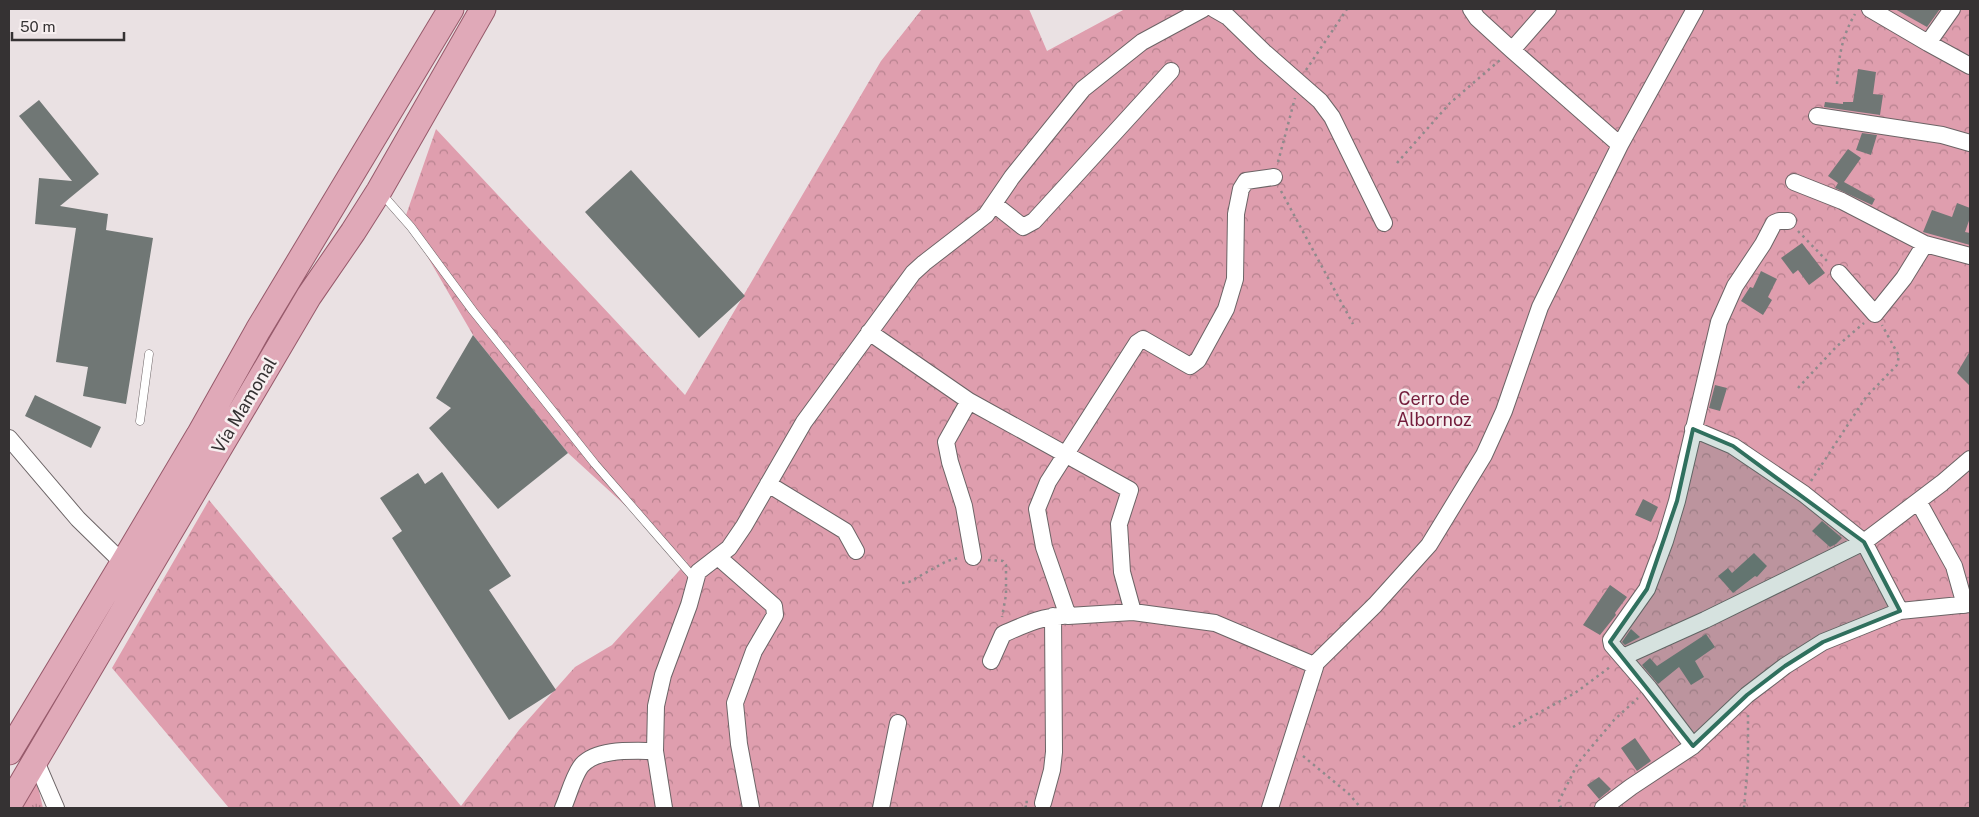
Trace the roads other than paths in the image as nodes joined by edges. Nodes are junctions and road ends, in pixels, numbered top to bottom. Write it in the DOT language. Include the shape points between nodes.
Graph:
graph roads {
  1 [pos="451,9"];
  2 [pos="483,9"];
  3 [pos="1203,9"];
  4 [pos="1214,9"];
  5 [pos="1471,9"];
  6 [pos="1548,9"];
  7 [pos="1695,9"];
  8 [pos="1870,9"];
  9 [pos="1952,9"];
  10 [pos="1928,44"];
  11 [pos="1512,50"];
  12 [pos="1970,66"];
  13 [pos="1171,71"];
  14 [pos="1817,116"];
  15 [pos="1970,143"];
  16 [pos="1620,145"];
  17 [pos="1274,177"];
  18 [pos="1794,182"];
  19 [pos="379,191"];
  20 [pos="994,204"];
  21 [pos="1788,222"];
  22 [pos="1384,223"];
  23 [pos="1924,244"];
  24 [pos="1970,256"];
  25 [pos="1839,273"];
  26 [pos="869,332"];
  27 [pos="149,354"];
  28 [pos="969,401"];
  29 [pos="140,421"];
  30 [pos="1693,429"];
  31 [pos="9,438"];
  32 [pos="1066,455"];
  33 [pos="1970,459"];
  34 [pos="768,484"];
  35 [pos="1918,501"];
  36 [pos="1864,542"];
  37 [pos="856,552"];
  38 [pos="718,557"];
  39 [pos="973,557"];
  40 [pos="123,563"];
  41 [pos="695,579"];
  42 [pos="1968,604"];
  43 [pos="1900,611"];
  44 [pos="1133,612"];
  45 [pos="1060,616"];
  46 [pos="1623,657"];
  47 [pos="991,661"];
  48 [pos="1314,665"];
  49 [pos="898,723"];
  50 [pos="1693,746"];
  51 [pos="654,751"];
  52 [pos="9,752"];
  53 [pos="35,759"];
  54 [pos="1043,803"];
  55 [pos="9,804"];
  56 [pos="56,808"];
  57 [pos="563,808"];
  58 [pos="664,808"];
  59 [pos="751,808"];
  60 [pos="881,808"];
  61 [pos="1270,808"];
  62 [pos="1603,808"];
  1 -- 40 [label="main road, Vía Mamonal" via="258,330"];
  2 -- 19 [label="main road, Vía Mamonal"];
  3 -- 20 [label="street" via="1142,42 1083,89"];
  4 -- 22 [label="street" via="1228,17 1320,101 1332,117"];
  5 -- 11 [label="street"];
  6 -- 11 [label="street"];
  7 -- 16 [label="street"];
  8 -- 10 [label="street"];
  9 -- 10 [label="street"];
  10 -- 12 [label="street"];
  11 -- 16 [label="street"];
  13 -- 20 [label="street" via="1034,221 1023,227"];
  14 -- 15 [label="street" via="1942,134"];
  16 -- 48 [label="street" via="1540,307 1504,411 1484,454 1429,545 1375,605"];
  17 -- 32 [label="street" via="1246,181 1241,189 1236,214 1235,278 1226,309 1198,360 1190,366 1142,340 1137,342"];
  18 -- 23 [label="street" via="1842,201"];
  19 -- 41 [label="lane" via="411,227 472,311 595,464"];
  19 -- 53 [label="main road, Vía Mamonal" via="309,296"];
  20 -- 26 [label="street" via="913,273"];
  21 -- 30 [label="street" via="1774,222 1735,286 1720,322"];
  23 -- 24 [label="street"];
  23 -- 25 [label="street" via="1904,278 1875,314"];
  26 -- 28 [label="street"];
  26 -- 34 [label="street" via="804,422"];
  27 -- 29 [label="lane"];
  28 -- 32 [label="street"];
  28 -- 39 [label="street" via="946,442 964,506"];
  30 -- 36 [label="street" via="1733,446 1804,494"];
  30 -- 46 [label="street" via="1672,517 1647,589 1611,640"];
  31 -- 40 [label="street" via="78,519"];
  32 -- 44 [label="street" via="1130,490 1119,524 1122,572"];
  32 -- 45 [label="street" via="1048,482 1037,509"];
  33 -- 35 [label="street"];
  34 -- 37 [label="street" via="845,530"];
  34 -- 38 [label="street" via="729,548"];
  35 -- 36 [label="street"];
  35 -- 42 [label="street" via="1954,566"];
  36 -- 43 [label="street"];
  36 -- 46 [label="street"];
  38 -- 41 [label="street" via="698,572"];
  38 -- 59 [label="street" via="774,606 775,615 754,651 735,703"];
  40 -- 52 [label="main road, Vía Mamonal"];
  41 -- 51 [label="street" via="689,605 663,675 656,706"];
  42 -- 43 [label="street"];
  43 -- 50 [label="street" via="1823,642 1785,666 1747,695"];
  44 -- 45 [label="street"];
  44 -- 48 [label="street" via="1215,623"];
  45 -- 47 [label="street" via="1024,624 1003,634"];
  45 -- 54 [label="street" via="1054,752"];
  46 -- 50 [label="street"];
  48 -- 61 [label="street"];
  49 -- 60 [label="street"];
  50 -- 62 [label="street"];
  51 -- 57 [label="street" via="624,750 592,757 581,766"];
  51 -- 58 [label="street"];
  53 -- 55 [label="main road, Vía Mamonal"];
  53 -- 56 [label="street"];
}
